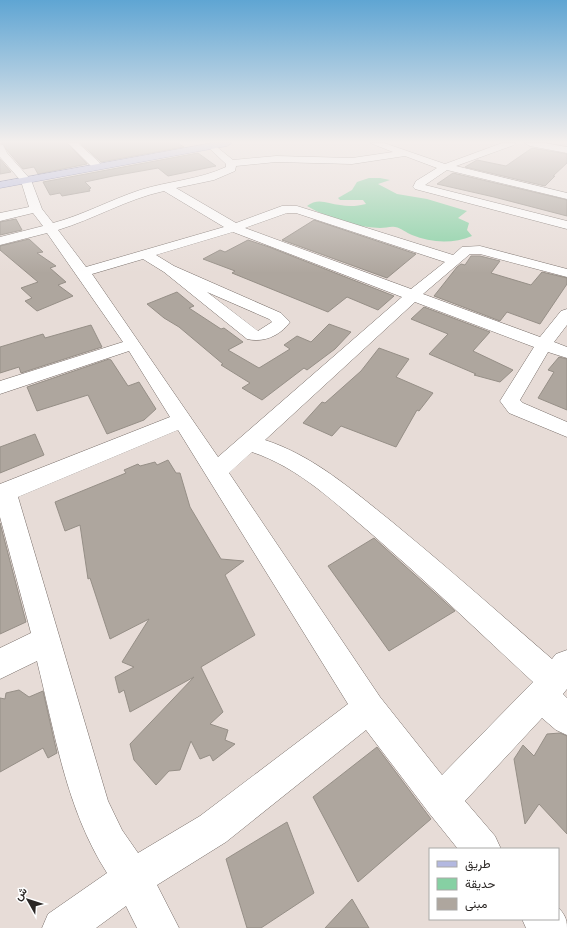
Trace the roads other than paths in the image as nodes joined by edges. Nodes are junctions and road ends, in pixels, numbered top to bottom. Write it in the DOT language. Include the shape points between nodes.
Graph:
graph roads {
  1 [pos="28,186"];
  2 [pos="419,186"];
  3 [pos="526,186"];
  4 [pos="166,187"];
  5 [pos="562,195"];
  6 [pos="36,209"];
  7 [pos="0,216"];
  8 [pos="567,225"];
  9 [pos="234,228"];
  10 [pos="49,229"];
  11 [pos="0,241"];
  12 [pos="146,255"];
  13 [pos="454,260"];
  14 [pos="169,269"];
  15 [pos="83,272"];
  16 [pos="567,273"];
  17 [pos="412,296"];
  18 [pos="567,314"];
  19 [pos="133,344"];
  20 [pos="544,344"];
  21 [pos="567,353"];
  22 [pos="0,388"];
  23 [pos="182,420"];
  24 [pos="567,430"];
  25 [pos="249,443"];
  26 [pos="216,472"];
  27 [pos="2,493"];
  28 [pos="47,640"];
  29 [pos="0,664"];
  30 [pos="554,681"];
  31 [pos="369,708"];
  32 [pos="567,718"];
  33 [pos="441,801"];
  34 [pos="481,848"];
  35 [pos="132,878"];
  36 [pos="543,920"];
  37 [pos="62,928"];
  38 [pos="159,928"];
  39 [pos="550,928"];
  1 -- 6 [label="street"];
  2 -- 8 [label="street"];
  3 -- 5 [label="street"];
  4 -- 9 [label="street"];
  4 -- 10 [label="street" via="143,193 86,217"];
  6 -- 7 [label="street"];
  6 -- 10 [label="street"];
  9 -- 12 [label="street"];
  9 -- 13 [label="street" via="291,209"];
  9 -- 17 [label="street"];
  10 -- 11 [label="street"];
  10 -- 15 [label="street"];
  12 -- 14 [label="street"];
  12 -- 15 [label="street"];
  13 -- 16 [label="street" via="467,250 474,249"];
  13 -- 17 [label="street"];
  14 -- 14 [label="street" via="276,316 282,322 261,336 253,335"];
  15 -- 19 [label="street"];
  17 -- 20 [label="street"];
  17 -- 25 [label="street"];
  18 -- 20 [label="street"];
  19 -- 22 [label="street"];
  19 -- 23 [label="street"];
  20 -- 21 [label="street"];
  20 -- 24 [label="street" via="510,401 516,408"];
  23 -- 26 [label="street"];
  23 -- 27 [label="street"];
  25 -- 26 [label="street"];
  25 -- 30 [label="street" via="279,453 324,480 421,561"];
  26 -- 31 [label="street"];
  27 -- 28 [label="street"];
  28 -- 29 [label="street"];
  28 -- 35 [label="street" via="92,807 109,843"];
  30 -- 32 [label="street"];
  30 -- 33 [label="street"];
  31 -- 33 [label="street"];
  31 -- 35 [label="street" via="213,829"];
  33 -- 34 [label="street"];
  35 -- 37 [label="street"];
  35 -- 38 [label="street"];
  36 -- 39 [label="street"];
}
